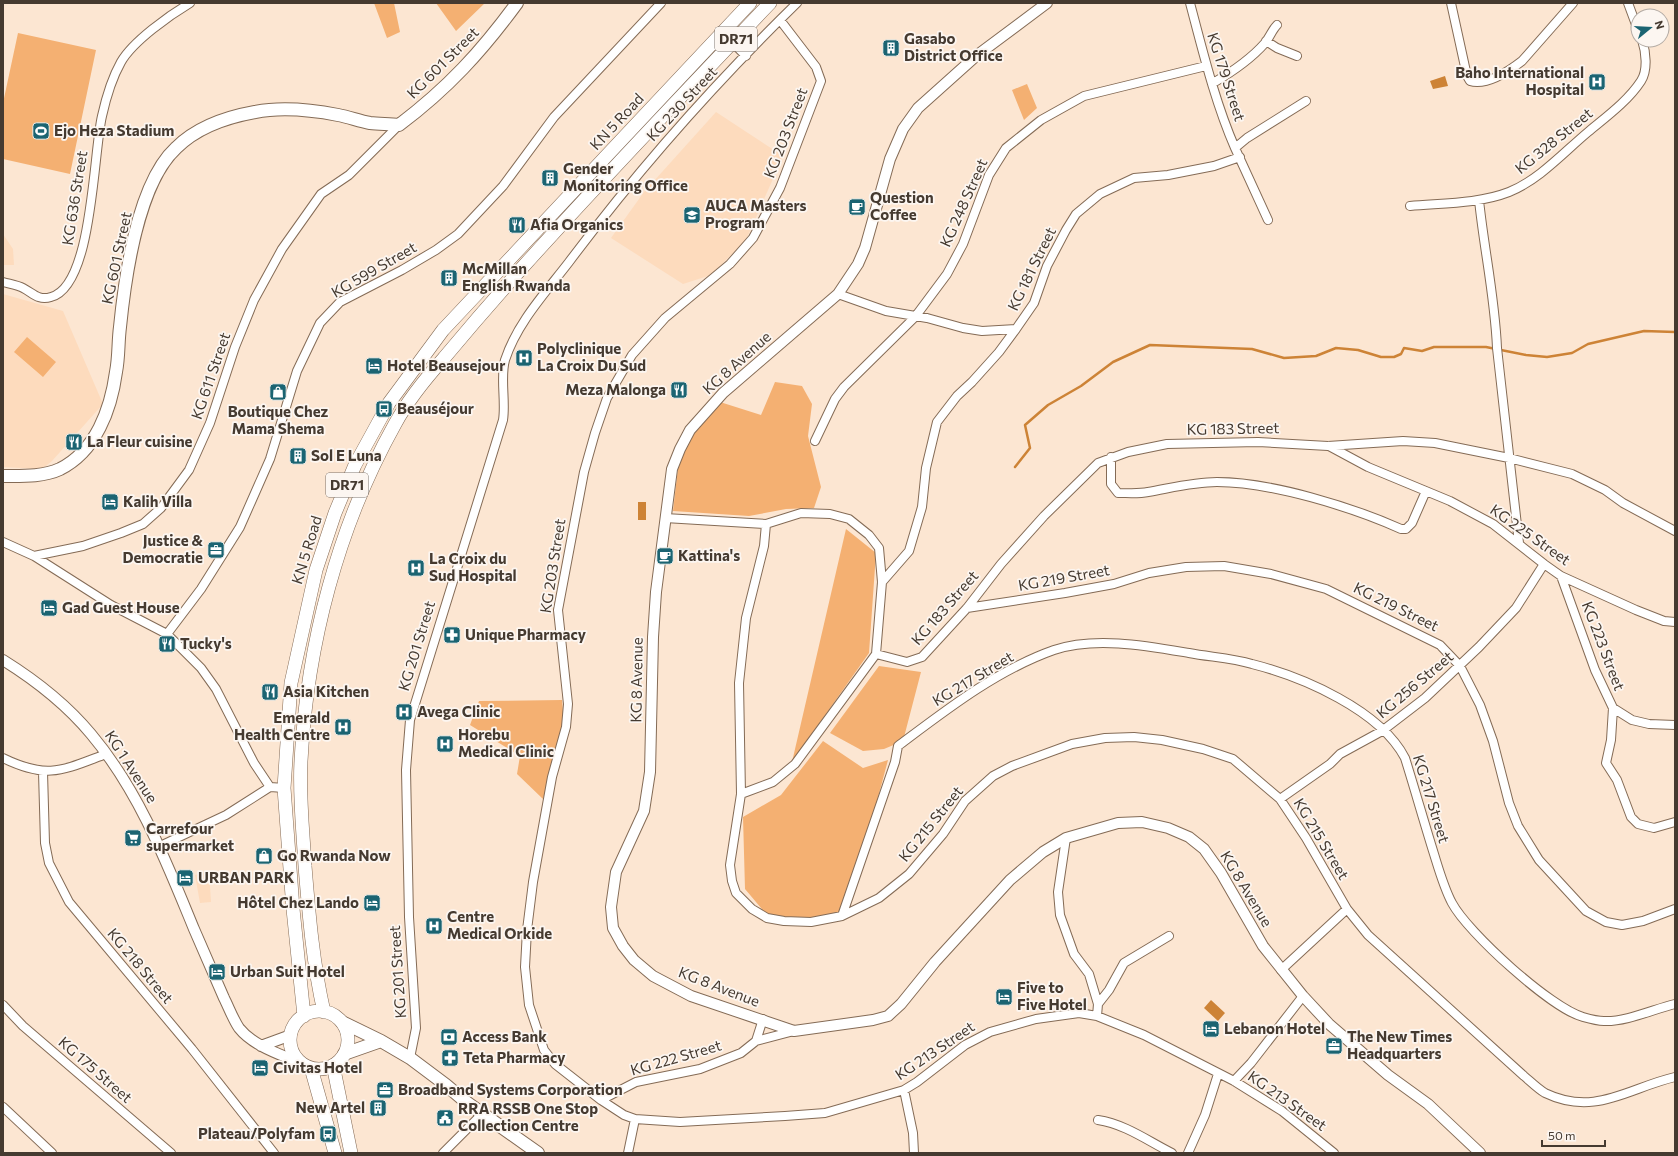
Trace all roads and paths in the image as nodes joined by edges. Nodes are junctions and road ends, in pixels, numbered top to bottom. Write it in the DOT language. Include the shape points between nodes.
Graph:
graph roads {
  1 [pos="190,3"];
  2 [pos="517,3"];
  3 [pos="661,3"];
  4 [pos="750,3"];
  5 [pos="770,3"];
  6 [pos="797,3"];
  7 [pos="1046,3"];
  8 [pos="1190,3"];
  9 [pos="1451,3"];
  10 [pos="1573,3"];
  11 [pos="780,20"];
  12 [pos="1277,25"];
  13 [pos="1266,41"];
  14 [pos="733,43"];
  15 [pos="1643,48"];
  16 [pos="746,56"];
  17 [pos="1297,56"];
  18 [pos="1206,66"];
  19 [pos="1213,83"];
  20 [pos="1306,101"];
  21 [pos="399,125"];
  22 [pos="1235,148"];
  23 [pos="1240,158"];
  24 [pos="1479,200"];
  25 [pos="1410,206"];
  26 [pos="1268,220"];
  27 [pos="3,282"];
  28 [pos="550,286"];
  29 [pos="838,294"];
  30 [pos="915,316"];
  31 [pos="1016,329"];
  32 [pos="406,380"];
  33 [pos="419,389"];
  34 [pos="815,441"];
  35 [pos="1328,446"];
  36 [pos="1111,457"];
  37 [pos="1509,458"];
  38 [pos="3,476"];
  39 [pos="1426,491"];
  40 [pos="665,518"];
  41 [pos="766,524"];
  42 [pos="1675,531"];
  43 [pos="3,542"];
  44 [pos="1518,543"];
  45 [pos="34,556"];
  46 [pos="1544,564"];
  47 [pos="1561,576"];
  48 [pos="882,582"];
  49 [pos="967,608"];
  50 [pos="1675,622"];
  51 [pos="167,634"];
  52 [pos="876,654"];
  53 [pos="3,660"];
  54 [pos="1460,666"];
  55 [pos="1613,708"];
  56 [pos="1675,725"];
  57 [pos="1382,731"];
  58 [pos="106,754"];
  59 [pos="3,758"];
  60 [pos="42,772"];
  61 [pos="270,787"];
  62 [pos="284,788"];
  63 [pos="741,794"];
  64 [pos="1280,799"];
  65 [pos="1675,822"];
  66 [pos="1066,838"];
  67 [pos="160,846"];
  68 [pos="1347,909"];
  69 [pos="1675,909"];
  70 [pos="842,916"];
  71 [pos="1169,936"];
  72 [pos="1281,970"];
  73 [pos="1302,996"];
  74 [pos="1098,1004"];
  75 [pos="1675,1004"];
  76 [pos="3,1005"];
  77 [pos="324,1012"];
  78 [pos="304,1016"];
  79 [pos="1097,1016"];
  80 [pos="763,1020"];
  81 [pos="342,1022"];
  82 [pos="794,1031"];
  83 [pos="291,1035"];
  84 [pos="381,1041"];
  85 [pos="756,1041"];
  86 [pos="262,1046"];
  87 [pos="344,1054"];
  88 [pos="410,1058"];
  89 [pos="308,1066"];
  90 [pos="333,1066"];
  91 [pos="1218,1074"];
  92 [pos="1675,1077"];
  93 [pos="1234,1081"];
  94 [pos="904,1090"];
  95 [pos="601,1100"];
  96 [pos="3,1107"];
  97 [pos="483,1113"];
  98 [pos="635,1119"];
  99 [pos="1098,1120"];
  100 [pos="52,1153"];
  101 [pos="171,1153"];
  102 [pos="274,1153"];
  103 [pos="335,1153"];
  104 [pos="351,1153"];
  105 [pos="443,1153"];
  106 [pos="538,1153"];
  107 [pos="628,1153"];
  108 [pos="914,1153"];
  109 [pos="1172,1153"];
  110 [pos="1188,1153"];
  111 [pos="1334,1153"];
  112 [pos="1480,1153"];
  1 -- 27 [label="street, KG 636 Street" via="161,22 137,44 122,61 111,84 102,117 89,220 72,280 60,293 45,298 36,298 23,288"];
  2 -- 21 [label="main road, KG 601 Street" via="474,58 430,102"];
  3 -- 51 [label="street, KG 599 Street" via="554,117 503,186 458,234 436,250 340,302 320,323 297,371 270,459 240,527 201,589"];
  4 -- 32 [label="main road, KN 5 Road / DR71" via="443,330"];
  5 -- 14 [label="main road, KN 5 Road / DR71"];
  6 -- 11 [label="street, KG 230 Street"];
  7 -- 29 [label="street, KG 8 Avenue" via="986,48 918,108 903,129 890,159 872,227 860,259"];
  8 -- 18 [label="street, KG 179 Street"];
  9 -- 10 [label="street" via="1467,76 1470,81 1476,83 1513,68 1522,61"];
  11 -- 16 [label="street, KG 230 Street"];
  11 -- 95 [label="street, KG 203 Street" via="816,67 821,81 818,90 780,188 753,238 730,264 665,318 632,355 607,398 584,472 558,610 567,711 566,726 552,777 533,882 525,967 529,1005 544,1050 555,1064"];
  12 -- 13 [label="street"];
  13 -- 17 [label="street"];
  13 -- 19 [label="street" via="1249,59"];
  14 -- 16 [label="street"];
  14 -- 33 [label="main road, KN 5 Road / DR71" via="615,166 477,317"];
  15 -- 24 [label="street, KG 328 Street" via="1645,68 1641,81 1620,104 1530,180 1509,192"];
  16 -- 28 [label="street, KG 230 Street" via="651,159"];
  18 -- 19 [label="street, KG 179 Street"];
  18 -- 30 [label="street, KG 248 Street" via="1084,96 1041,120 1006,148 989,175 962,244 947,274"];
  19 -- 22 [label="street, KG 179 Street"];
  20 -- 22 [label="street"];
  21 -- 38 [label="main road, KG 601 Street" via="369,123 310,112 255,112 205,129 176,148 163,162 152,184 132,248 120,327 117,371 107,412 101,425 80,455 60,469 35,476"];
  21 -- 45 [label="street, KG 611 Street" via="349,175 321,194 282,249 254,300 210,422 189,470 161,508 143,524 121,533 83,546"];
  22 -- 23 [label="street, KG 179 Street"];
  23 -- 26 [label="street, KG 179 Street"];
  23 -- 31 [label="street, KG 181 Street" via="1175,174 1134,178 1100,194 1076,214 1066,230 1047,266 1034,303"];
  24 -- 25 [label="street, KG 328 Street"];
  24 -- 37 [label="street" via="1496,320"];
  28 -- 88 [label="street, KG 201 Street" via="521,327 505,361 506,407 503,420 410,720 406,770 409,917 416,1028"];
  29 -- 30 [label="street, KG 181 Street" via="886,311"];
  29 -- 40 [label="street, KG 8 Avenue" via="723,393 690,430 672,469"];
  30 -- 31 [label="street, KG 181 Street" via="982,331"];
  30 -- 34 [label="street, KG 248 Street" via="844,387 835,399"];
  31 -- 48 [label="street" via="999,352 956,396 937,422 926,468 922,507 909,551"];
  32 -- 33 [label="main road"];
  32 -- 62 [label="main road, KN 5 Road / DR71" via="389,403 355,465 335,513 316,570 291,683"];
  33 -- 77 [label="main road, KN 5 Road / DR71" via="396,422 348,526 329,582 316,641 301,761 301,806 308,909"];
  35 -- 36 [label="street, KG 183 Street" via="1258,442 1167,444"];
  35 -- 37 [label="street, KG 183 Street" via="1409,441 1457,446"];
  35 -- 39 [label="street, KG 225 Street" via="1368,467"];
  36 -- 39 [label="street" via="1111,484 1118,493 1147,492 1217,482 1242,484 1335,504 1406,530 1412,523"];
  36 -- 49 [label="street, KG 183 Street" via="1098,464 1044,516 1001,564"];
  37 -- 42 [label="street, KG 183 Street" via="1572,474"];
  37 -- 44 [label="street"];
  39 -- 44 [label="street, KG 225 Street" via="1493,524"];
  40 -- 41 [label="street"];
  40 -- 80 [label="street, KG 8 Avenue" via="653,637 650,772 644,811 616,872 611,907 613,928 634,960 653,976 691,996"];
  41 -- 48 [label="street" via="801,513 830,514 849,519 869,535 879,548"];
  41 -- 63 [label="street" via="764,546 746,618 739,683"];
  43 -- 45 [label="street"];
  44 -- 46 [label="street, KG 225 Street"];
  45 -- 51 [label="street" via="111,605"];
  46 -- 47 [label="street, KG 225 Street"];
  46 -- 54 [label="street, KG 256 Street" via="1516,608"];
  47 -- 50 [label="street, KG 225 Street" via="1650,616"];
  47 -- 55 [label="street, KG 223 Street" via="1594,670"];
  48 -- 52 [label="street"];
  49 -- 52 [label="street, KG 183 Street" via="922,657 907,662"];
  49 -- 54 [label="street, KG 219 Street" via="1114,584 1166,570 1224,566 1271,574 1326,589 1440,645"];
  51 -- 61 [label="street" via="201,668 216,689 254,763"];
  52 -- 63 [label="street" via="795,764 774,782"];
  53 -- 58 [label="street, KG 1 Avenue" via="71,712"];
  54 -- 57 [label="street, KG 256 Street" via="1425,698"];
  54 -- 69 [label="street, KG 219 Street" via="1483,712 1518,826 1539,860 1559,883 1586,911 1606,922 1622,925"];
  55 -- 56 [label="street, KG 223 Street" via="1632,720 1649,724"];
  55 -- 65 [label="street" via="1611,740 1606,763 1617,780 1631,817 1638,824 1654,828"];
  57 -- 64 [label="street, KG 256 Street" via="1340,754"];
  57 -- 70 [label="street, KG 217 Street" via="1364,713 1314,685 1244,662 1116,643 1087,644 1055,650 1012,669 934,718 898,746 895,762"];
  57 -- 75 [label="street, KG 217 Street" via="1400,748 1405,758 1440,874 1452,903 1465,920 1522,977 1563,1007 1582,1017 1604,1021 1619,1020"];
  58 -- 60 [label="street" via="66,769"];
  58 -- 67 [label="street, KG 1 Avenue"];
  59 -- 60 [label="street" via="20,767"];
  60 -- 102 [label="street, KG 218 Street" via="45,843 49,863 69,902 192,1049"];
  61 -- 62 [label="street"];
  61 -- 67 [label="street" via="226,815"];
  62 -- 78 [label="main road, KN 5 Road / DR71"];
  63 -- 70 [label="street, KG 215 Street" via="730,865 736,893 752,909 768,918 811,922"];
  64 -- 68 [label="street, KG 215 Street"];
  64 -- 70 [label="street, KG 215 Street" via="1233,759 1203,749 1134,737 1105,738 1072,744 1012,766 993,776 965,800 943,834 908,874 879,898"];
  66 -- 72 [label="street, KG 8 Avenue" via="1118,823 1142,822 1168,828 1189,837 1204,849 1221,873 1263,946"];
  66 -- 74 [label="street" via="1058,892 1060,915 1074,954 1089,974"];
  66 -- 82 [label="street, KG 8 Avenue" via="1043,852 1010,880 888,1016"];
  67 -- 86 [label="street, KG 1 Avenue" via="232,1016 248,1037"];
  68 -- 72 [label="street"];
  68 -- 92 [label="street, KG 215 Street" via="1368,936 1544,1092 1579,1103 1595,1103"];
  71 -- 74 [label="street" via="1124,963 1110,990"];
  72 -- 73 [label="street, KG 8 Avenue"];
  73 -- 93 [label="street"];
  73 -- 112 [label="street, KG 8 Avenue" via="1329,1024 1388,1075 1428,1104"];
  74 -- 79 [label="street"];
  76 -- 101 [label="street, KG 175 Street" via="23,1026"];
  77 -- 78 [label="main road"];
  77 -- 81 [label="main road" via="334,1015"];
  78 -- 83 [label="main road" via="298,1021"];
  79 -- 91 [label="street, KG 213 Street" via="1144,1035"];
  79 -- 94 [label="street, KG 213 Street" via="1079,1013 1060,1015 990,1032 965,1045"];
  80 -- 82 [label="street, KG 8 Avenue"];
  80 -- 85 [label="street"];
  81 -- 84 [label="main road"];
  81 -- 87 [label="main road" via="348,1038"];
  82 -- 85 [label="street, KG 222 Street"];
  83 -- 86 [label="street"];
  83 -- 89 [label="main road" via="293,1052"];
  84 -- 87 [label="main road"];
  84 -- 88 [label="main road"];
  85 -- 95 [label="street, KG 222 Street" via="742,1053 720,1062 700,1069 636,1082"];
  86 -- 89 [label="street, KG 1 Avenue"];
  87 -- 90 [label="main road"];
  88 -- 97 [label="main road"];
  89 -- 90 [label="main road" via="318,1069"];
  89 -- 103 [label="main road"];
  90 -- 104 [label="main road"];
  91 -- 93 [label="street, KG 213 Street"];
  91 -- 110 [label="street" via="1205,1115"];
  93 -- 111 [label="street, KG 213 Street" via="1282,1111"];
  94 -- 98 [label="street, KG 213 Street" via="825,1113 680,1122"];
  94 -- 108 [label="street" via="913,1133"];
  95 -- 98 [label="street, KG 203 Street"];
  96 -- 100 [label="street"];
  97 -- 105 [label="street"];
  97 -- 106 [label="main road"];
  98 -- 107 [label="street"];
  99 -- 109 [label="street" via="1114,1122"];
}
